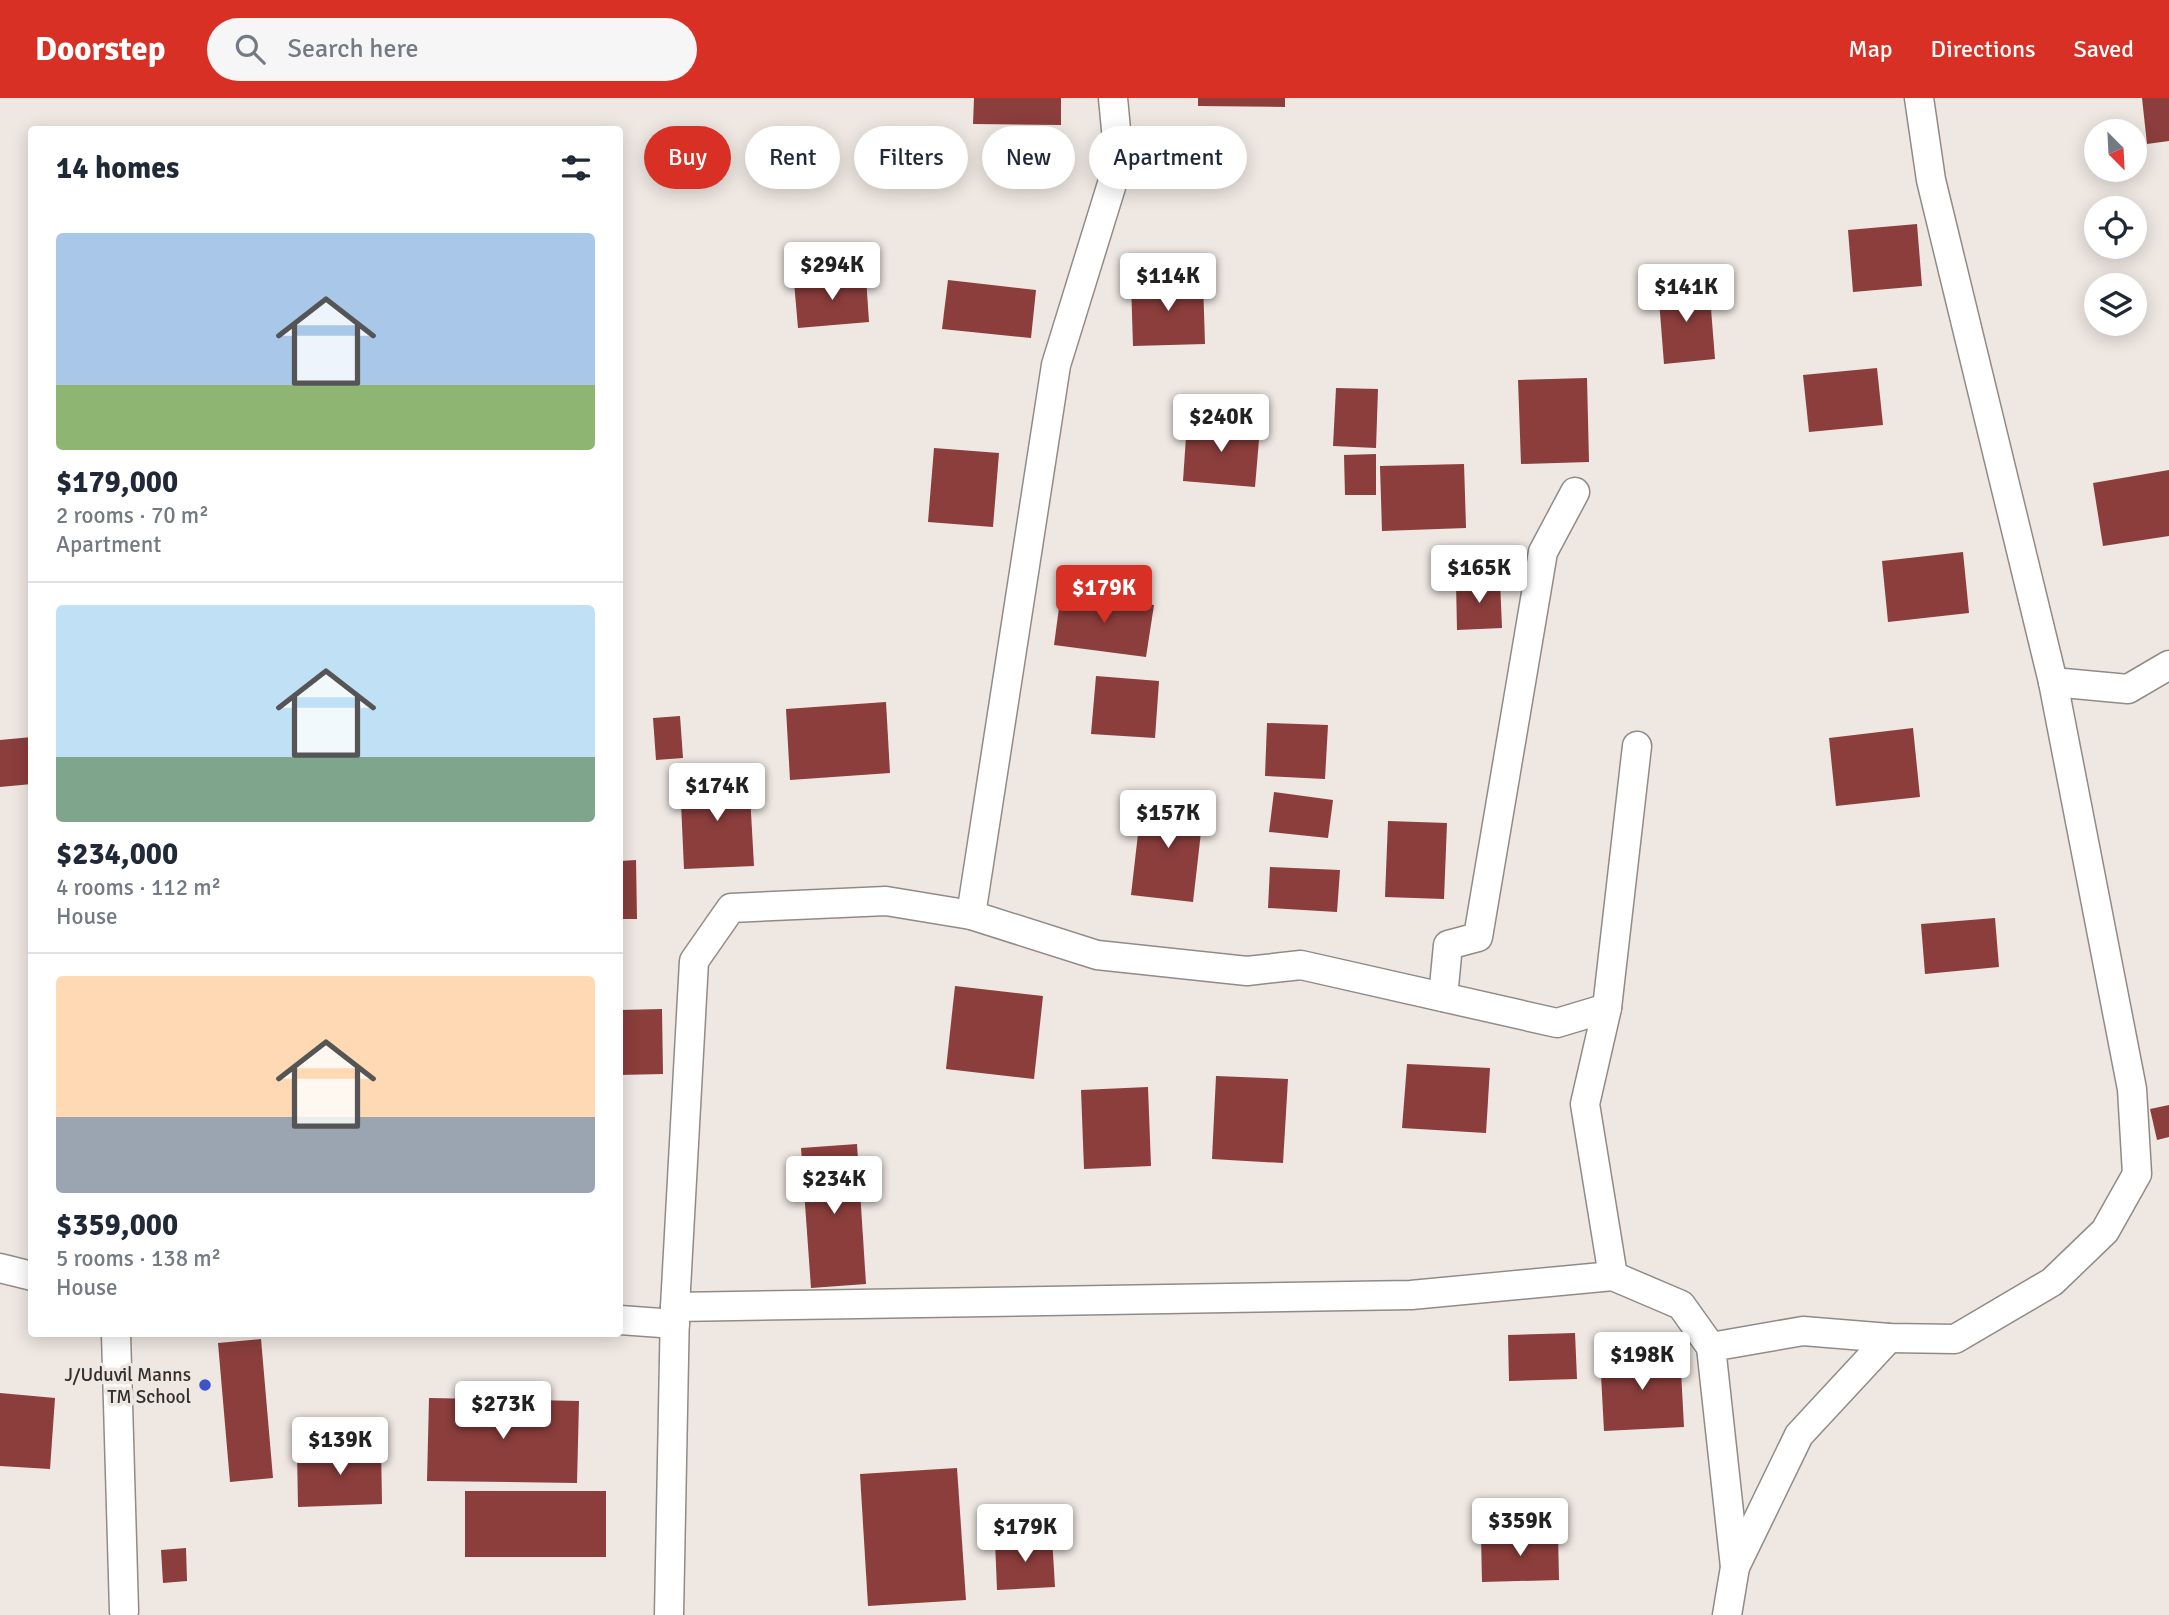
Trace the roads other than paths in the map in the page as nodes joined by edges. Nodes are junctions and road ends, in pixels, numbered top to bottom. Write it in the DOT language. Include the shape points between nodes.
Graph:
graph roads {
  1 [pos="1113,98"];
  2 [pos="1919,98"];
  3 [pos="1576,492"];
  4 [pos="2169,666"];
  5 [pos="2053,682"];
  6 [pos="1637,746"];
  7 [pos="971,915"];
  8 [pos="1443,997"];
  9 [pos="1607,1008"];
  10 [pos="0,1268"];
  11 [pos="28,1275"];
  12 [pos="1613,1276"];
  13 [pos="675,1316"];
  14 [pos="623,1320"];
  15 [pos="116,1337"];
  16 [pos="1889,1338"];
  17 [pos="1711,1347"];
  18 [pos="1735,1567"];
  19 [pos="124,1611"];
  20 [pos="669,1615"];
  21 [pos="1727,1615"];
  1 -- 7 [label="street" via="1119,161 1056,365"];
  2 -- 5 [label="street" via="1931,180"];
  3 -- 8 [label="street" via="1543,552 1478,937 1448,945"];
  4 -- 5 [label="street" via="2128,689"];
  5 -- 16 [label="street" via="2132,1088 2137,1174 2105,1231 2052,1282 1955,1339"];
  6 -- 9 [label="street"];
  7 -- 8 [label="street" via="1097,955 1247,971 1301,965"];
  7 -- 13 [label="street" via="886,901 731,908 694,961"];
  8 -- 9 [label="street" via="1557,1023"];
  9 -- 12 [label="street" via="1585,1104"];
  10 -- 11 [label="street"];
  12 -- 13 [label="street" via="1411,1295"];
  12 -- 17 [label="street" via="1681,1304"];
  13 -- 14 [label="street"];
  13 -- 20 [label="street"];
  15 -- 19 [label="street"];
  16 -- 17 [label="street" via="1803,1331"];
  16 -- 18 [label="street" via="1799,1435"];
  17 -- 18 [label="street"];
  18 -- 21 [label="street"];
}
